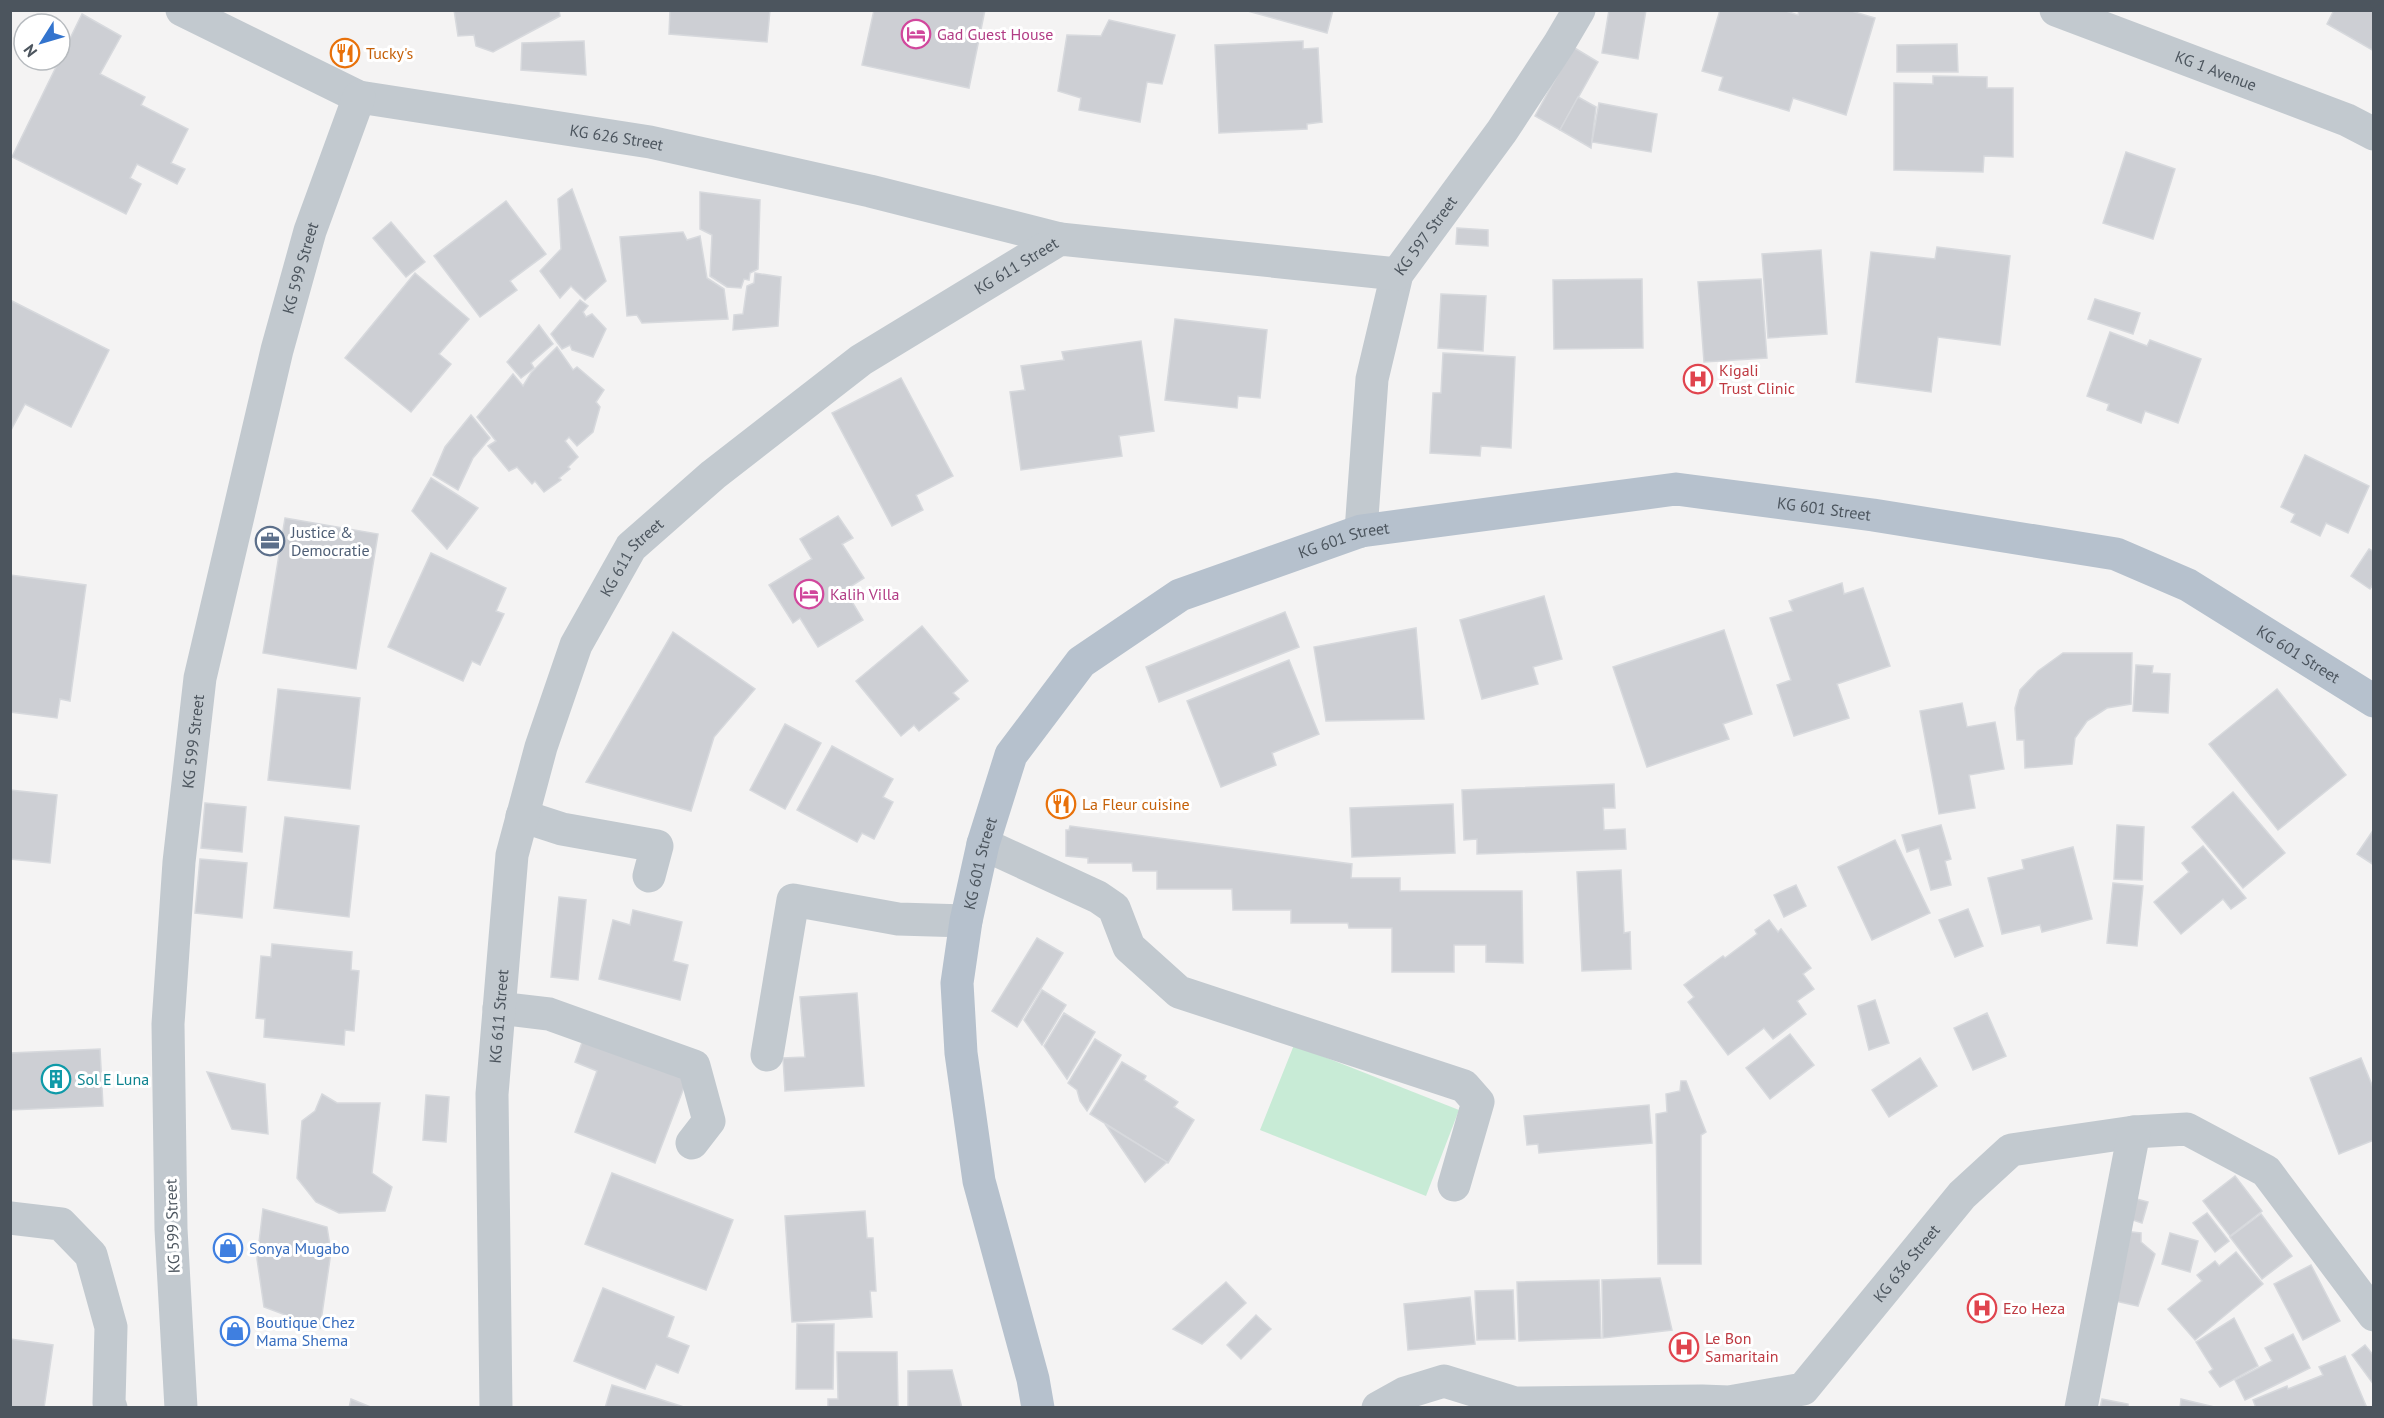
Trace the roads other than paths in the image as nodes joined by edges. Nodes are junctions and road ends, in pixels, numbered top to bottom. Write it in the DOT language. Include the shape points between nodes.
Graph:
graph roads {
  1 [pos="182,10"];
  2 [pos="1579,10"];
  3 [pos="2056,10"];
  4 [pos="359,97"];
  5 [pos="2373,134"];
  6 [pos="1060,239"];
  7 [pos="1397,274"];
  8 [pos="1360,531"];
  9 [pos="2373,701"];
  10 [pos="522,816"];
  11 [pos="983,844"];
  12 [pos="648,876"];
  13 [pos="966,921"];
  14 [pos="499,1008"];
  15 [pos="767,1055"];
  16 [pos="2134,1132"];
  17 [pos="692,1143"];
  18 [pos="1454,1185"];
  19 [pos="10,1218"];
  20 [pos="2373,1315"];
  21 [pos="111,1407"];
  22 [pos="181,1407"];
  23 [pos="496,1407"];
  24 [pos="1038,1407"];
  25 [pos="1378,1407"];
  26 [pos="2082,1407"];
  1 -- 4 [label="street, KG 626 Street"];
  2 -- 7 [label="street, KG 597 Street" via="1502,131"];
  3 -- 5 [label="street, KG 1 Avenue" via="2347,120"];
  4 -- 6 [label="street, KG 626 Street" via="650,142"];
  4 -- 22 [label="street, KG 599 Street" via="310,231 276,350 200,678 179,862 168,1024 171,1229"];
  6 -- 7 [label="street, KG 611 Street"];
  6 -- 10 [label="street, KG 611 Street" via="861,360 712,474 631,547 576,645"];
  7 -- 8 [label="street, KG 597 Street" via="1372,379"];
  8 -- 9 [label="main road, KG 601 Street" via="1676,489 1873,515 2116,554 2188,585"];
  8 -- 11 [label="main road, KG 601 Street" via="1180,595 1082,662 1011,755"];
  10 -- 12 [label="street" via="562,829 657,846"];
  10 -- 14 [label="street, KG 611 Street" via="512,855"];
  11 -- 13 [label="main road, KG 601 Street"];
  11 -- 18 [label="street" via="1114,908 1129,947 1179,992 1464,1086 1478,1102"];
  13 -- 15 [label="street" via="898,919 794,900"];
  13 -- 24 [label="main road, KG 601 Street" via="957,983 961,1053 979,1181"];
  14 -- 17 [label="street" via="549,1014 693,1066 709,1121"];
  14 -- 23 [label="street, KG 611 Street" via="492,1094"];
  16 -- 20 [label="street, KG 636 Street" via="2187,1129 2266,1171"];
  16 -- 25 [label="street, KG 636 Street" via="2011,1150 1962,1195 1803,1389 1729,1402 1515,1403 1444,1381 1405,1393"];
  16 -- 26 [label="street"];
  19 -- 21 [label="street" via="61,1224 91,1255 111,1327"];
}
